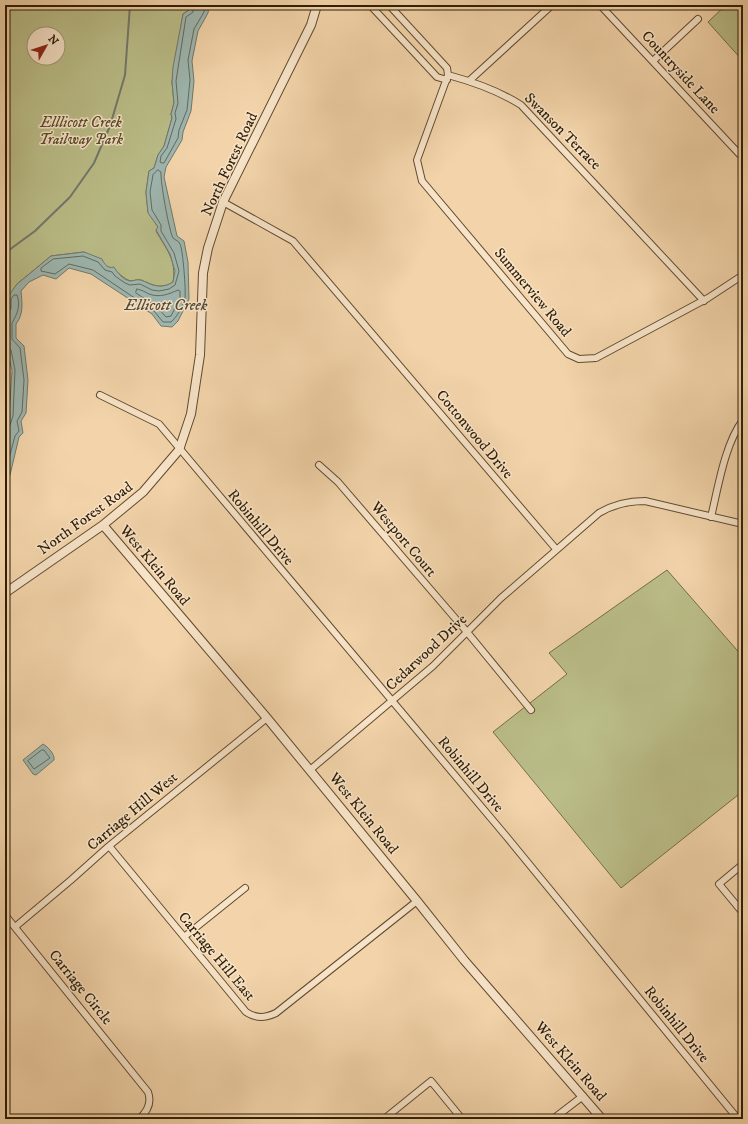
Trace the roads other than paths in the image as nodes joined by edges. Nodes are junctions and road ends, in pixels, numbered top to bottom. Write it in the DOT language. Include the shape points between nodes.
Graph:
graph roads {
  1 [pos="317,5"];
  2 [pos="370,5"];
  3 [pos="389,5"];
  4 [pos="552,5"];
  5 [pos="600,5"];
  6 [pos="698,19"];
  7 [pos="653,61"];
  8 [pos="447,77"];
  9 [pos="469,81"];
  10 [pos="743,158"];
  11 [pos="223,202"];
  12 [pos="743,274"];
  13 [pos="704,300"];
  14 [pos="100,395"];
  15 [pos="743,420"];
  16 [pos="179,450"];
  17 [pos="320,465"];
  18 [pos="711,517"];
  19 [pos="743,524"];
  20 [pos="103,525"];
  21 [pos="556,549"];
  22 [pos="5,593"];
  23 [pos="466,632"];
  24 [pos="392,701"];
  25 [pos="531,710"];
  26 [pos="267,718"];
  27 [pos="310,770"];
  28 [pos="109,846"];
  29 [pos="743,864"];
  30 [pos="245,888"];
  31 [pos="417,901"];
  32 [pos="743,913"];
  33 [pos="5,915"];
  34 [pos="15,927"];
  35 [pos="184,937"];
  36 [pos="583,1096"];
  37 [pos="139,1119"];
  38 [pos="384,1119"];
  39 [pos="462,1119"];
  40 [pos="553,1119"];
  41 [pos="602,1119"];
  42 [pos="738,1119"];
  1 -- 11 [label="street, North Forest Road" via="311,25"];
  2 -- 8 [label="street, Swanson Terrace" via="437,77"];
  3 -- 8 [label="street" via="447,68"];
  4 -- 9 [label="street"];
  5 -- 7 [label="street, Countryside Lane"];
  6 -- 7 [label="street"];
  7 -- 10 [label="street, Countryside Lane"];
  8 -- 9 [label="street, Swanson Terrace"];
  8 -- 13 [label="street, Summerview Road" via="416,160 422,181 568,354 579,359 596,358"];
  9 -- 13 [label="street, Swanson Terrace" via="507,96 521,105"];
  11 -- 16 [label="street, North Forest Road" via="203,273 200,355 191,414"];
  11 -- 21 [label="street, Cottonwood Drive" via="293,241"];
  12 -- 13 [label="street, Summerview Road"];
  14 -- 16 [label="street, Robinhill Drive" via="158,424"];
  15 -- 18 [label="street" via="730,444"];
  16 -- 20 [label="street, North Forest Road" via="143,492"];
  16 -- 24 [label="street, Robinhill Drive"];
  17 -- 23 [label="street, Westport Court" via="338,482"];
  18 -- 19 [label="street"];
  18 -- 21 [label="street" via="655,502 616,504 599,513"];
  20 -- 22 [label="street, North Forest Road"];
  20 -- 26 [label="street, West Klein Road"];
  21 -- 23 [label="street, Cedarwood Drive"];
  23 -- 24 [label="street, Cedarwood Drive" via="433,666"];
  23 -- 25 [label="street, Westport Court"];
  24 -- 27 [label="street, Cedarwood Drive"];
  24 -- 42 [label="street, Robinhill Drive"];
  26 -- 27 [label="street, West Klein Road"];
  26 -- 28 [label="street, Carriage Hill West"];
  27 -- 31 [label="street, West Klein Road"];
  28 -- 34 [label="street, Carriage Hill West"];
  28 -- 35 [label="street, Carriage Hill East"];
  29 -- 32 [label="street" via="719,884"];
  30 -- 35 [label="street"];
  31 -- 35 [label="street, Carriage Hill East" via="276,1013 264,1018 246,1012"];
  31 -- 36 [label="street, West Klein Road" via="464,960"];
  33 -- 34 [label="street, Carriage Circle"];
  34 -- 37 [label="street, Carriage Circle" via="148,1092 148,1108"];
  36 -- 40 [label="street"];
  36 -- 41 [label="street, West Klein Road"];
  38 -- 39 [label="street" via="431,1081"];
}
